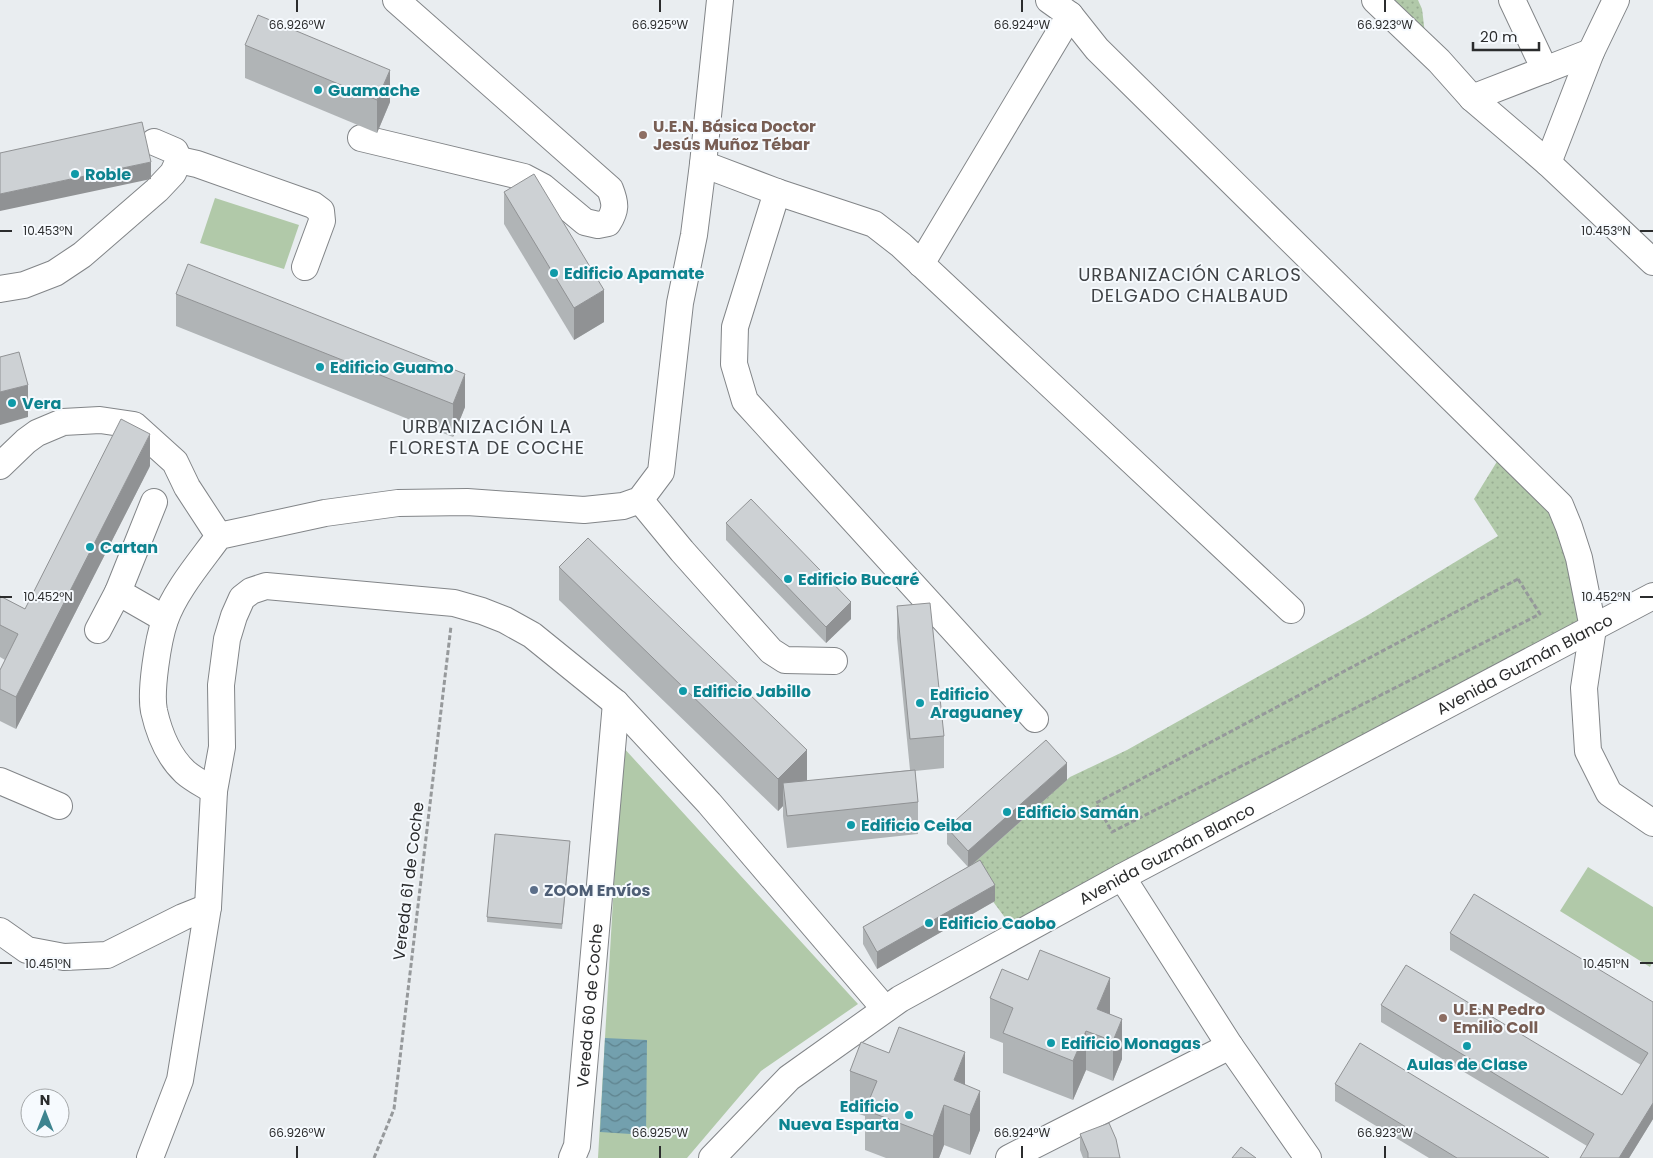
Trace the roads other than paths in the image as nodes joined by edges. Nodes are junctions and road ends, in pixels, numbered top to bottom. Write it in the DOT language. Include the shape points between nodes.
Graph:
graph roads {
  1 [pos="396,0"];
  2 [pos="720,0"];
  3 [pos="1375,0"];
  4 [pos="1512,0"];
  5 [pos="1616,0"];
  6 [pos="1059,7"];
  7 [pos="1591,52"];
  8 [pos="1545,70"];
  9 [pos="1472,98"];
  10 [pos="361,138"];
  11 [pos="154,142"];
  12 [pos="179,160"];
  13 [pos="1548,163"];
  14 [pos="703,164"];
  15 [pos="777,192"];
  16 [pos="1653,262"];
  17 [pos="921,264"];
  18 [pos="305,268"];
  19 [pos="0,289"];
  20 [pos="0,466"];
  21 [pos="640,500"];
  22 [pos="154,502"];
  23 [pos="219,536"];
  24 [pos="118,592"];
  25 [pos="1653,596"];
  26 [pos="1291,610"];
  27 [pos="165,619"];
  28 [pos="1593,628"];
  29 [pos="98,630"];
  30 [pos="834,661"];
  31 [pos="616,703"];
  32 [pos="1035,719"];
  33 [pos="0,781"];
  34 [pos="214,791"];
  35 [pos="59,806"];
  36 [pos="1653,823"];
  37 [pos="1122,877"];
  38 [pos="208,907"];
  39 [pos="0,931"];
  40 [pos="885,1009"];
  41 [pos="1230,1046"];
  42 [pos="150,1158"];
  43 [pos="572,1158"];
  44 [pos="712,1158"];
  45 [pos="1009,1158"];
  46 [pos="1308,1158"];
  1 -- 10 [label="street" via="610,190 614,212 608,223 585,222 543,187 524,177"];
  2 -- 14 [label="street"];
  3 -- 9 [label="street" via="1439,61"];
  4 -- 8 [label="street"];
  5 -- 7 [label="street"];
  6 -- 17 [label="street"];
  6 -- 28 [label="street" via="1097,49 1560,505 1579,558"];
  7 -- 8 [label="street"];
  7 -- 13 [label="street"];
  8 -- 9 [label="street"];
  9 -- 13 [label="street"];
  11 -- 12 [label="street" via="175,151"];
  12 -- 18 [label="street" via="313,205 321,211 322,221"];
  12 -- 19 [label="street" via="173,173 157,190 82,255 55,273 24,285"];
  13 -- 16 [label="street"];
  14 -- 15 [label="street"];
  14 -- 21 [label="street" via="694,234 680,303 661,472"];
  15 -- 17 [label="street" via="874,224"];
  15 -- 32 [label="street" via="735,327 734,364 746,401"];
  17 -- 26 [label="street"];
  20 -- 23 [label="street" via="37,433 63,422 100,420 134,425 175,462"];
  21 -- 23 [label="street" via="623,506 584,510 467,502 398,503 325,513"];
  21 -- 30 [label="street" via="771,651 785,660"];
  22 -- 24 [label="street"];
  23 -- 27 [label="street"];
  24 -- 27 [label="street"];
  24 -- 29 [label="street"];
  25 -- 28 [label="street, Avenida Guzmán Blanco"];
  27 -- 34 [label="street" via="156,662 154,710 173,758 186,773"];
  28 -- 36 [label="street" via="1584,688 1588,750 1609,793"];
  28 -- 37 [label="street, Avenida Guzmán Blanco"];
  31 -- 34 [label="street" via="532,635 482,611 454,603 266,586 242,598 234,616 221,685 222,747"];
  31 -- 40 [label="street" via="709,802"];
  31 -- 43 [label="street, Vereda 60 de Coche" via="578,1136"];
  33 -- 35 [label="street"];
  34 -- 38 [label="street"];
  37 -- 40 [label="street, Avenida Guzmán Blanco"];
  37 -- 41 [label="street"];
  38 -- 39 [label="street" via="107,954 64,957 27,950"];
  38 -- 42 [label="street" via="180,1080"];
  40 -- 44 [label="street, Avenida Guzmán Blanco" via="789,1078"];
  41 -- 45 [label="street"];
  41 -- 46 [label="street"];
}
